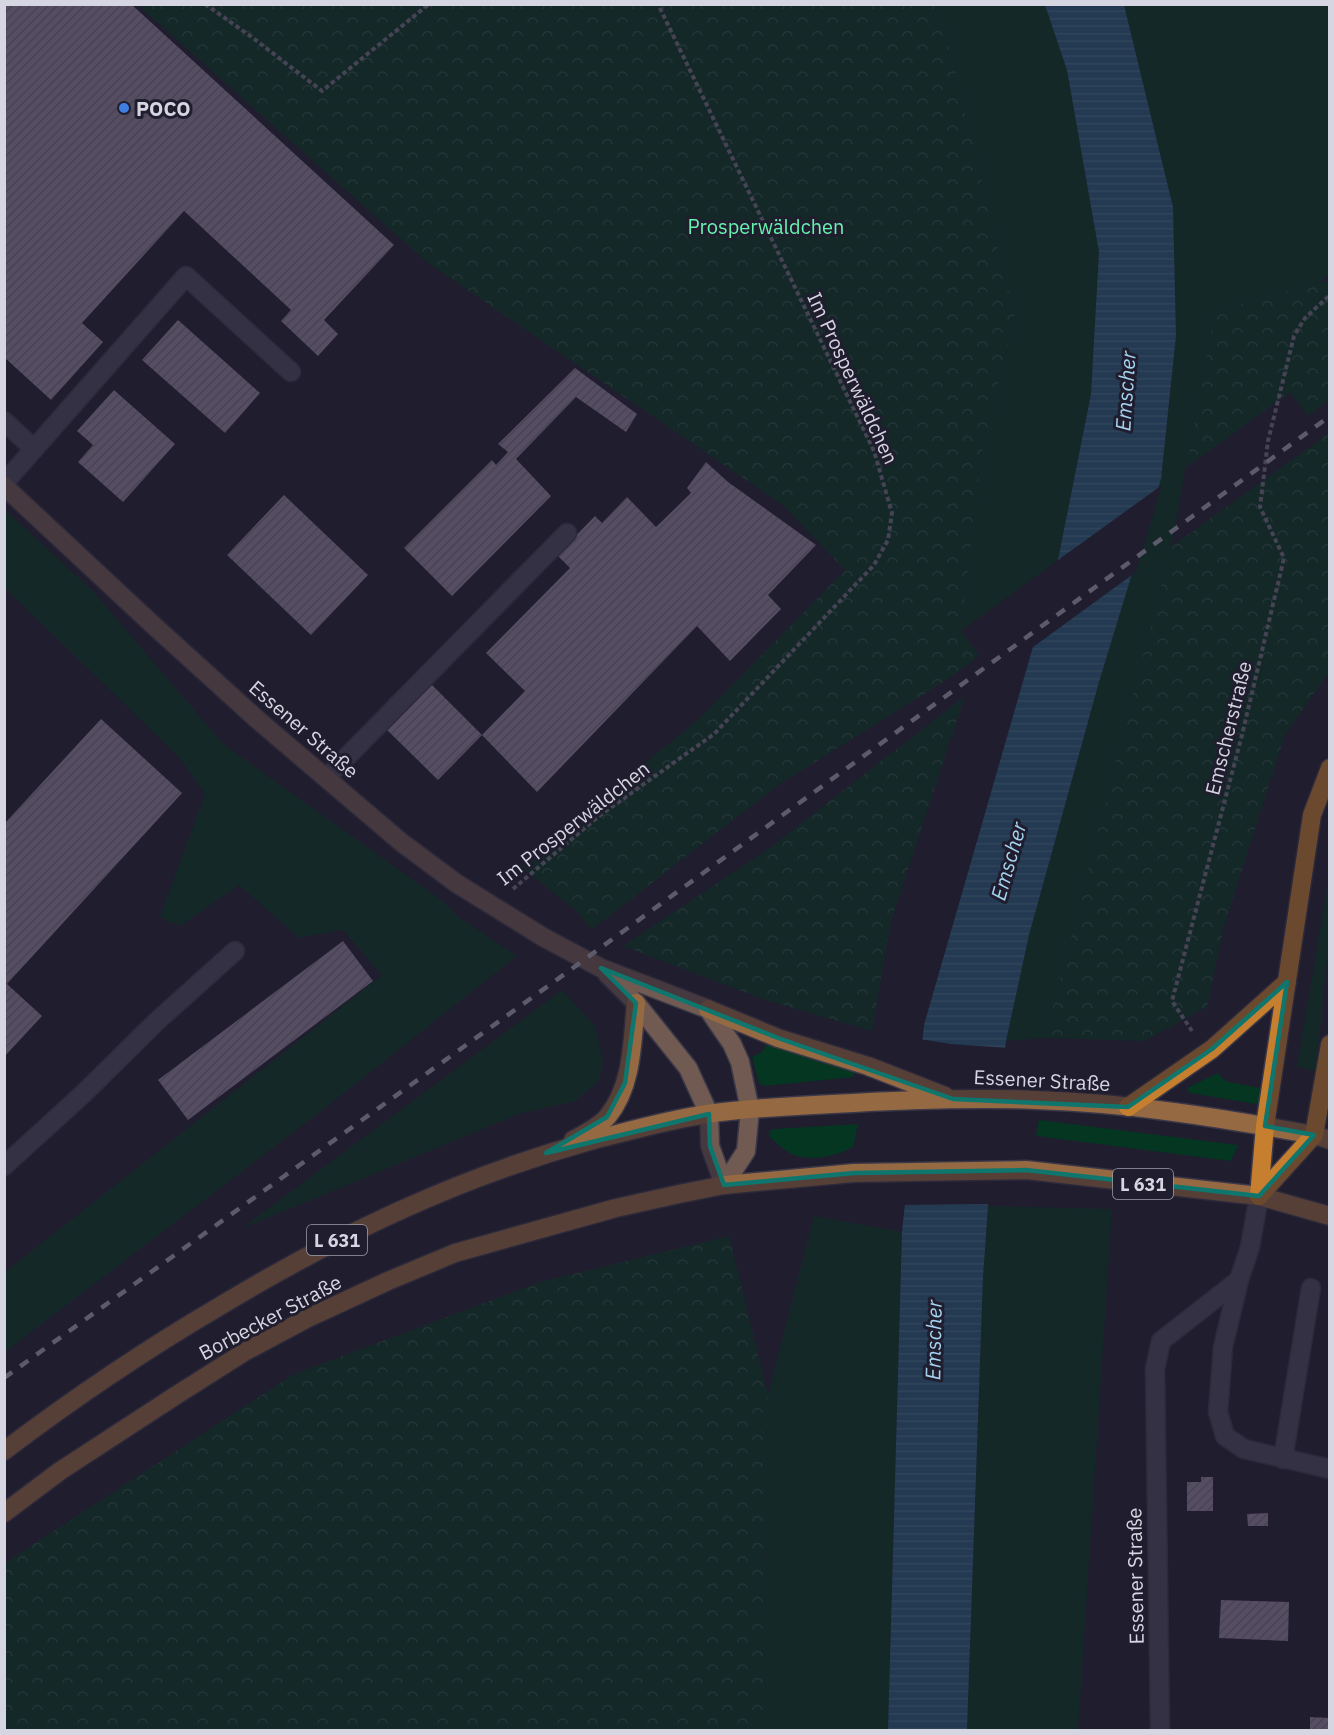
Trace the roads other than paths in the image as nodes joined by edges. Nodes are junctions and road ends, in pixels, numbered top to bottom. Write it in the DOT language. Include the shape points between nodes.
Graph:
graph roads {
  1 [pos="291,372"];
  2 [pos="4,421"];
  3 [pos="34,449"];
  4 [pos="4,485"];
  5 [pos="567,533"];
  6 [pos="1329,768"];
  7 [pos="326,778"];
  8 [pos="235,951"];
  9 [pos="602,968"];
  10 [pos="1287,982"];
  11 [pos="636,1003"];
  12 [pos="708,1009"];
  13 [pos="1329,1044"];
  14 [pos="952,1099"];
  15 [pos="1128,1107"];
  16 [pos="750,1110"];
  17 [pos="709,1114"];
  18 [pos="1265,1126"];
  19 [pos="1322,1138"];
  20 [pos="546,1153"];
  21 [pos="4,1166"];
  22 [pos="724,1185"];
  23 [pos="1259,1196"];
  24 [pos="1329,1216"];
  25 [pos="1239,1280"];
  26 [pos="1311,1288"];
  27 [pos="4,1450"];
  28 [pos="1283,1459"];
  29 [pos="1329,1469"];
  30 [pos="4,1513"];
  31 [pos="1160,1731"];
  1 -- 3 [label="street" via="186,276"];
  2 -- 3 [label="street"];
  3 -- 4 [label="street"];
  4 -- 7 [label="main road, Essener Straße" via="152,624"];
  5 -- 7 [label="street"];
  6 -- 10 [label="highway" via="1312,815"];
  7 -- 9 [label="main road, Essener Straße" via="456,883"];
  8 -- 21 [label="street"];
  9 -- 11 [label="main road, Essener Straße"];
  9 -- 12 [label="main road, Essener Straße"];
  10 -- 15 [label="highway" via="1212,1049"];
  10 -- 18 [label="highway"];
  11 -- 17 [label="main road, Essener Straße" via="688,1068"];
  11 -- 20 [label="main road" via="630,1062 613,1108 582,1135"];
  12 -- 14 [label="main road"];
  12 -- 16 [label="main road" via="740,1062"];
  13 -- 19 [label="highway"];
  14 -- 15 [label="main road, Essener Straße / L 631"];
  14 -- 16 [label="main road, Essener Straße / L 631"];
  15 -- 18 [label="main road, Essener Straße / L 631"];
  16 -- 17 [label="main road, Essener Straße / L 631"];
  16 -- 22 [label="main road" via="746,1151"];
  17 -- 20 [label="main road, Borbecker Straße / L 631"];
  17 -- 22 [label="main road, Essener Straße" via="710,1146"];
  18 -- 19 [label="main road, Essener Straße / L 631"];
  18 -- 23 [label="highway"];
  19 -- 23 [label="highway"];
  20 -- 27 [label="main road, Borbecker Straße / L 631" via="373,1222 279,1270 160,1341"];
  22 -- 23 [label="main road, L 631" via="854,1173 1026,1170"];
  22 -- 30 [label="main road, Borbecker Straße / L 631" via="616,1208 454,1253 388,1281 246,1351"];
  23 -- 24 [label="main road, L 631"];
  23 -- 25 [label="street" via="1250,1247"];
  25 -- 28 [label="street" via="1223,1347 1218,1413 1225,1436 1244,1449"];
  25 -- 31 [label="street, Essener Straße" via="1161,1341 1155,1369"];
  26 -- 28 [label="street"];
  28 -- 29 [label="street"];
}
